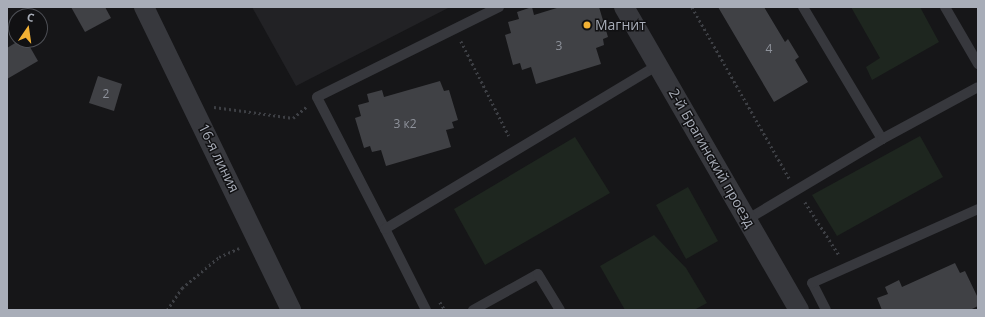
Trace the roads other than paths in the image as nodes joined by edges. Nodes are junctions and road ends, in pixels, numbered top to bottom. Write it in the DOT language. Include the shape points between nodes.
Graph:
graph roads {
  1 [pos="144,7"];
  2 [pos="499,7"];
  3 [pos="624,7"];
  4 [pos="803,7"];
  5 [pos="946,7"];
  6 [pos="978,64"];
  7 [pos="658,65"];
  8 [pos="978,87"];
  9 [pos="882,139"];
  10 [pos="978,209"];
  11 [pos="748,219"];
  12 [pos="385,229"];
  13 [pos="291,310"];
  14 [pos="426,310"];
  15 [pos="473,310"];
  16 [pos="560,310"];
  17 [pos="798,310"];
  18 [pos="826,310"];
  1 -- 13 [label="street, 16-я линия"];
  2 -- 12 [label="lane" via="317,97"];
  3 -- 7 [label="street, 2-й Брагинский проезд"];
  4 -- 9 [label="lane"];
  5 -- 6 [label="lane"];
  7 -- 11 [label="street, 2-й Брагинский проезд"];
  7 -- 12 [label="lane"];
  8 -- 9 [label="lane"];
  9 -- 11 [label="lane"];
  10 -- 18 [label="lane" via="812,282"];
  11 -- 17 [label="street, 2-й Брагинский проезд"];
  12 -- 14 [label="lane"];
  15 -- 16 [label="lane" via="538,274"];
}
